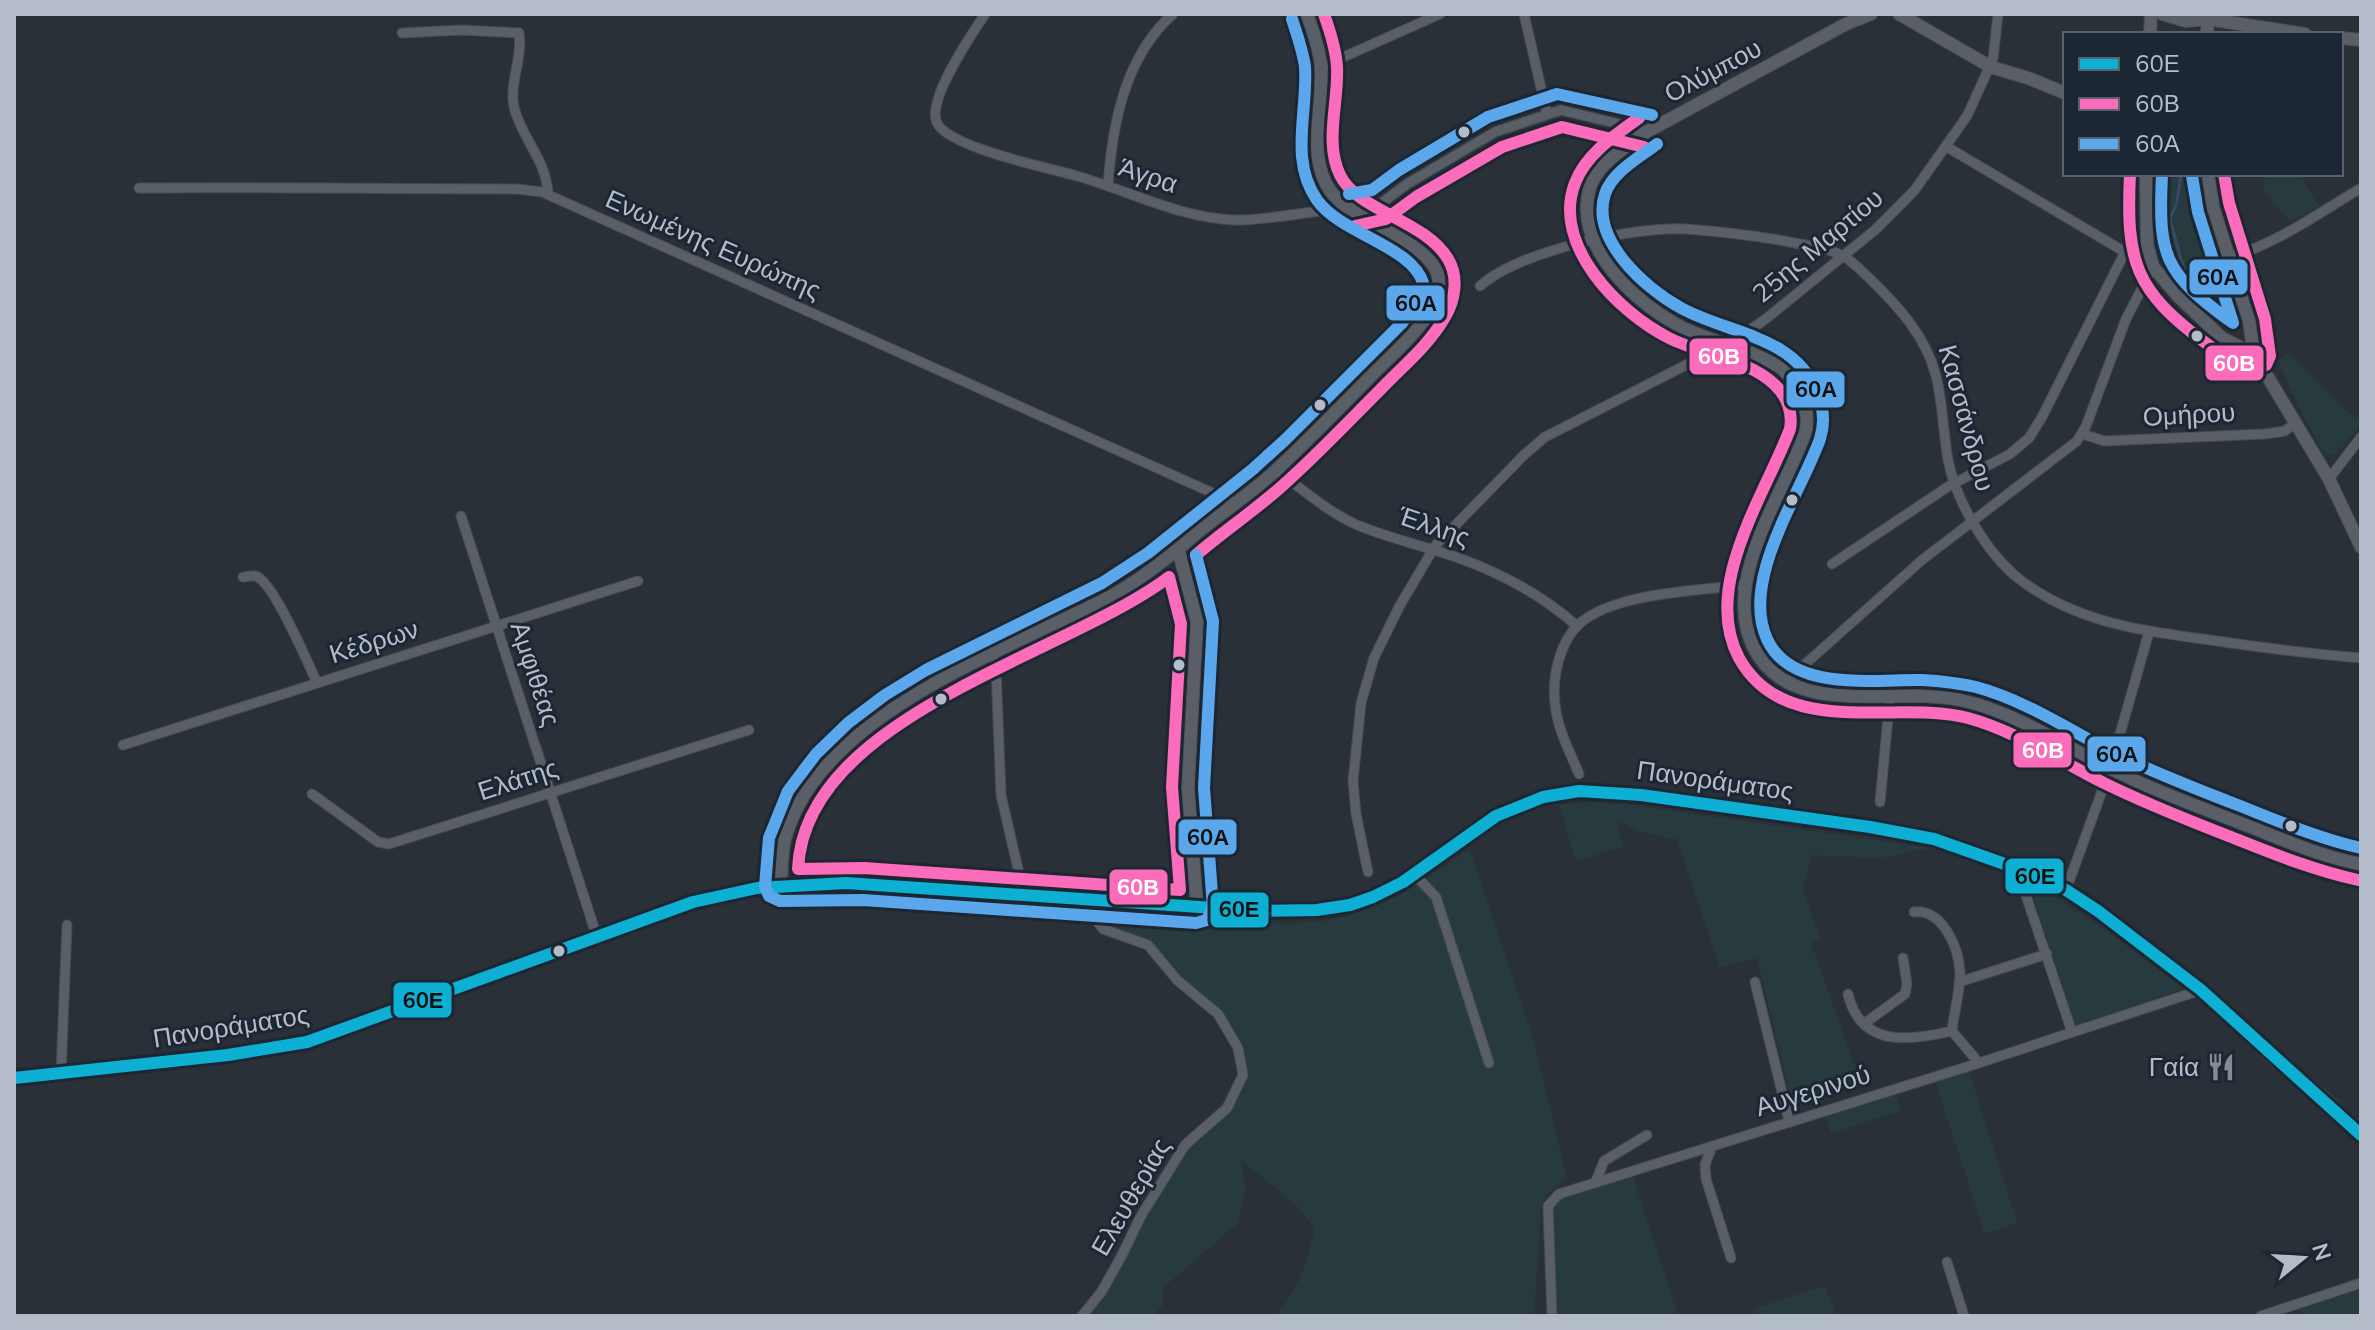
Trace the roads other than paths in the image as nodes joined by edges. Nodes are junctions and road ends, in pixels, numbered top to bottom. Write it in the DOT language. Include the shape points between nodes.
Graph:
graph roads {
  1 [pos="983,14"];
  2 [pos="1173,14"];
  3 [pos="1307,14"];
  4 [pos="1440,14"];
  5 [pos="1524,14"];
  6 [pos="1871,14"];
  7 [pos="1899,14"];
  8 [pos="1998,14"];
  9 [pos="2162,14"];
  10 [pos="2205,16"];
  11 [pos="2294,32"];
  12 [pos="402,33"];
  13 [pos="1321,67"];
  14 [pos="1991,67"];
  15 [pos="2063,92"];
  16 [pos="1547,114"];
  17 [pos="1648,131"];
  18 [pos="1947,147"];
  19 [pos="2146,176"];
  20 [pos="2208,176"];
  21 [pos="1108,186"];
  22 [pos="139,188"];
  23 [pos="2361,188"];
  24 [pos="548,194"];
  25 [pos="1352,210"];
  26 [pos="1592,242"];
  27 [pos="2147,244"];
  28 [pos="2125,252"];
  29 [pos="1845,256"];
  30 [pos="2227,258"];
  31 [pos="2153,267"];
  32 [pos="1480,286"];
  33 [pos="1726,345"];
  34 [pos="2254,354"];
  35 [pos="2295,423"];
  36 [pos="2083,434"];
  37 [pos="2360,440"];
  38 [pos="1276,470"];
  39 [pos="2329,479"];
  40 [pos="1955,482"];
  41 [pos="1235,503"];
  42 [pos="461,516"];
  43 [pos="1972,521"];
  44 [pos="2361,547"];
  45 [pos="1178,549"];
  46 [pos="1432,550"];
  47 [pos="1832,564"];
  48 [pos="243,577"];
  49 [pos="638,581"];
  50 [pos="1745,585"];
  51 [pos="1577,626"];
  52 [pos="497,627"];
  53 [pos="2149,632"];
  54 [pos="993,654"];
  55 [pos="2361,658"];
  56 [pos="1786,681"];
  57 [pos="317,683"];
  58 [pos="1890,696"];
  59 [pos="749,730"];
  60 [pos="123,745"];
  61 [pos="2110,769"];
  62 [pos="1579,774"];
  63 [pos="550,793"];
  64 [pos="312,794"];
  65 [pos="1880,802"];
  66 [pos="2361,864"];
  67 [pos="2016,868"];
  68 [pos="1368,872"];
  69 [pos="1414,874"];
  70 [pos="781,885"];
  71 [pos="2066,890"];
  72 [pos="1024,895"];
  73 [pos="1080,899"];
  74 [pos="1197,907"];
  75 [pos="1914,912"];
  76 [pos="67,925"];
  77 [pos="597,937"];
  78 [pos="2047,954"];
  79 [pos="1903,958"];
  80 [pos="1755,982"];
  81 [pos="1959,982"];
  82 [pos="2201,990"];
  83 [pos="1848,994"];
  84 [pos="1865,1023"];
  85 [pos="1952,1031"];
  86 [pos="2072,1032"];
  87 [pos="1489,1063"];
  88 [pos="1979,1063"];
  89 [pos="61,1073"];
  90 [pos="14,1078"];
  91 [pos="1789,1121"];
  92 [pos="1647,1135"];
  93 [pos="2361,1135"];
  94 [pos="1712,1146"];
  95 [pos="1596,1181"];
  96 [pos="1731,1258"];
  97 [pos="1947,1262"];
  98 [pos="2361,1283"];
  99 [pos="1082,1316"];
  100 [pos="1552,1316"];
  101 [pos="1964,1316"];
  102 [pos="2261,1316"];
  1 -- 21 [label="street, Άγρα" via="943,86 936,108 940,127 979,148"];
  2 -- 21 [label="street" via="1141,50 1128,83"];
  3 -- 13 [label="street"];
  4 -- 13 [label="street"];
  5 -- 16 [label="street"];
  6 -- 17 [label="street, Ολύμπου"];
  7 -- 14 [label="street"];
  8 -- 14 [label="street, 25ης Μαρτίου"];
  9 -- 10 [label="street" via="2190,21"];
  10 -- 11 [label="street"];
  12 -- 24 [label="street" via="519,33 513,102 543,166"];
  13 -- 25 [label="street" via="1320,165 1332,192"];
  14 -- 15 [label="street"];
  14 -- 18 [label="street, 25ης Μαρτίου"];
  16 -- 17 [label="street" via="1561,110"];
  16 -- 25 [label="street, Άγρα" via="1495,132 1379,205"];
  17 -- 26 [label="street, Ολύμπου" via="1600,170 1589,190"];
  18 -- 28 [label="street"];
  18 -- 29 [label="street, 25ης Μαρτίου" via="1908,198"];
  19 -- 27 [label="street"];
  20 -- 30 [label="street"];
  21 -- 25 [label="street, Άγρα" via="1153,203 1233,220"];
  22 -- 24 [label="street, Ενωμένης Ευρώπης" via="517,189"];
  23 -- 30 [label="street" via="2276,237"];
  24 -- 41 [label="street, Ενωμένης Ευρώπης"];
  25 -- 38 [label="street" via="1431,261 1438,273 1438,293 1422,323"];
  26 -- 29 [label="street, Κασσάνδρου" via="1655,229 1699,230 1763,236"];
  26 -- 32 [label="street, Κασσάνδρου" via="1531,258"];
  26 -- 33 [label="street" via="1618,278 1653,308 1683,328"];
  27 -- 28 [label="street"];
  27 -- 31 [label="street"];
  28 -- 40 [label="street" via="2033,433 2007,456"];
  29 -- 33 [label="street, 25ης Μαρτίου"];
  29 -- 40 [label="street, Κασσάνδρου" via="1886,294 1923,341 1936,377"];
  30 -- 34 [label="street" via="2249,321"];
  31 -- 34 [label="street" via="2222,338"];
  31 -- 36 [label="street" via="2126,319"];
  33 -- 46 [label="street, 25ης Μαρτίου" via="1545,437"];
  33 -- 50 [label="street" via="1784,370 1798,389 1807,416 1803,439"];
  34 -- 35 [label="street"];
  35 -- 36 [label="street, Ομήρου" via="2285,431 2265,434 2104,441"];
  35 -- 39 [label="street"];
  36 -- 43 [label="street"];
  37 -- 39 [label="street"];
  38 -- 41 [label="street"];
  38 -- 46 [label="street, Έλλης" via="1357,525"];
  39 -- 44 [label="street"];
  40 -- 43 [label="street, Κασσάνδρου"];
  40 -- 47 [label="street"];
  41 -- 45 [label="street"];
  42 -- 52 [label="street, Αμφιθέας"];
  43 -- 53 [label="street, Κασσάνδρου" via="1993,553 2051,601"];
  43 -- 56 [label="street"];
  45 -- 54 [label="street" via="1127,587"];
  45 -- 74 [label="street" via="1198,630 1188,788"];
  46 -- 51 [label="street, Έλλης" via="1507,577"];
  46 -- 68 [label="street, 25ης Μαρτίου" via="1385,635 1362,696 1354,790"];
  48 -- 57 [label="street" via="258,577 278,604"];
  49 -- 52 [label="street, Κέδρων"];
  50 -- 51 [label="street" via="1631,601"];
  50 -- 56 [label="street" via="1752,645 1766,666"];
  51 -- 62 [label="street" via="1556,669 1555,707"];
  52 -- 57 [label="street, Κέδρων"];
  52 -- 63 [label="street, Αμφιθέας"];
  53 -- 55 [label="street, Κασσάνδρου"];
  53 -- 61 [label="street"];
  54 -- 70 [label="street" via="884,716 827,764 791,820"];
  54 -- 72 [label="street" via="1001,795"];
  56 -- 58 [label="street" via="1824,695"];
  57 -- 60 [label="street, Κέδρων"];
  58 -- 61 [label="street" via="1971,702"];
  58 -- 65 [label="street"];
  59 -- 63 [label="street, Ελάτης"];
  61 -- 66 [label="street" via="2302,847"];
  61 -- 71 [label="street"];
  63 -- 64 [label="street, Ελάτης" via="385,845"];
  63 -- 77 [label="street, Αμφιθέας"];
  67 -- 69 [label="main road, Πανοράματος" via="1934,839 1870,827 1588,791 1543,797 1507,811"];
  67 -- 71 [label="main road, Πανοράματος"];
  67 -- 78 [label="street"];
  69 -- 74 [label="main road, Πανοράματος" via="1373,897 1331,909"];
  69 -- 87 [label="street" via="1436,897"];
  70 -- 72 [label="main road, Πανοράματος" via="863,884"];
  70 -- 77 [label="main road, Πανοράματος" via="711,897"];
  71 -- 82 [label="main road, Πανοράματος"];
  72 -- 73 [label="main road, Πανοράματος"];
  73 -- 74 [label="main road, Πανοράματος"];
  73 -- 99 [label="street, Ελευθερίας" via="1103,929 1148,945 1177,980 1218,1014 1238,1048 1243,1075 1227,1108 1185,1145 1102,1291"];
  75 -- 81 [label="street" via="1924,911 1943,925 1958,959"];
  76 -- 89 [label="street"];
  77 -- 89 [label="main road, Πανοράματος" via="307,1042"];
  78 -- 81 [label="street"];
  78 -- 86 [label="street"];
  79 -- 84 [label="street" via="1905,994"];
  80 -- 91 [label="street"];
  81 -- 85 [label="street"];
  82 -- 86 [label="street, Αυγερινού"];
  82 -- 93 [label="main road, Πανοράματος"];
  83 -- 84 [label="street" via="1852,1009"];
  84 -- 85 [label="street" via="1884,1037"];
  85 -- 88 [label="street"];
  86 -- 88 [label="street, Αυγερινού"];
  88 -- 91 [label="street, Αυγερινού"];
  89 -- 90 [label="main road, Πανοράματος"];
  91 -- 94 [label="street, Αυγερινού"];
  92 -- 95 [label="street" via="1604,1161"];
  94 -- 95 [label="street, Αυγερινού"];
  94 -- 96 [label="street" via="1706,1179"];
  95 -- 100 [label="street, Αυγερινού" via="1559,1194 1548,1206"];
  97 -- 101 [label="street"];
  98 -- 102 [label="street"];
}
